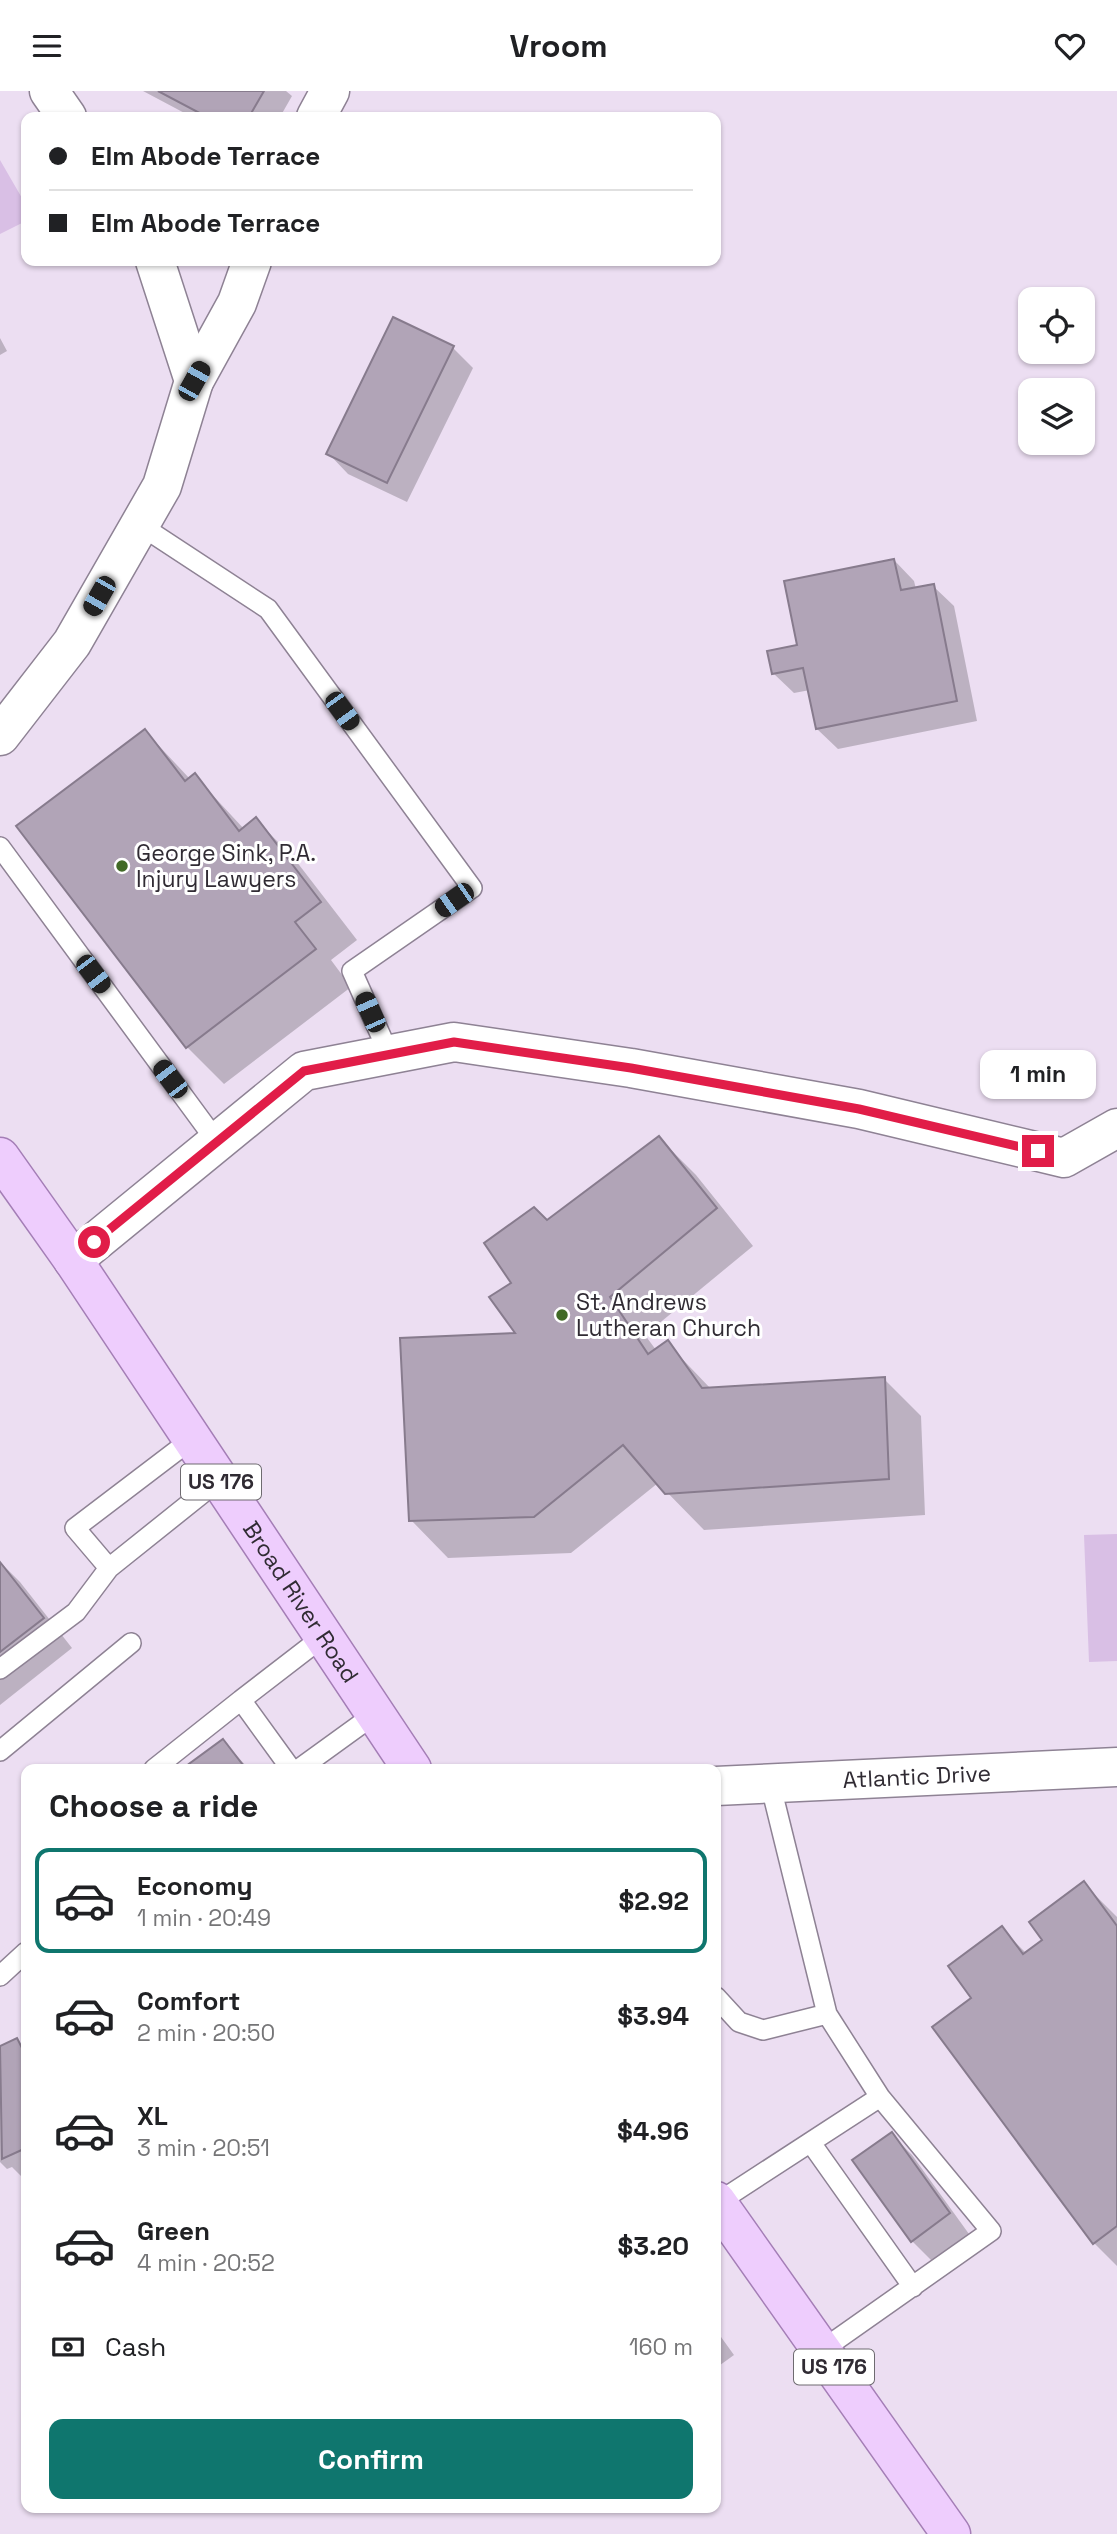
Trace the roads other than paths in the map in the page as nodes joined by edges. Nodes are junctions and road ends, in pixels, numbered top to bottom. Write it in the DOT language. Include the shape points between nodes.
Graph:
graph roads {
  1 [pos="49,91"];
  2 [pos="330,91"];
  3 [pos="64,112"];
  4 [pos="319,112"];
  5 [pos="157,266"];
  6 [pos="250,266"];
  7 [pos="194,381"];
  8 [pos="140,526"];
  9 [pos="0,736"];
  10 [pos="0,847"];
  11 [pos="389,1054"];
  12 [pos="1117,1128"];
  13 [pos="217,1142"];
  14 [pos="0,1157"];
  15 [pos="73,1260"];
  16 [pos="192,1439"];
  17 [pos="219,1480"];
  18 [pos="109,1568"];
  19 [pos="324,1636"];
  20 [pos="131,1643"];
  21 [pos="0,1669"];
  22 [pos="241,1700"];
  23 [pos="375,1714"];
  24 [pos="0,1751"];
  25 [pos="160,1764"];
  26 [pos="288,1764"];
  27 [pos="306,1764"];
  28 [pos="409,1764"];
  29 [pos="1117,1767"];
  30 [pos="770,1783"];
  31 [pos="721,1786"];
  32 [pos="21,1957"];
  33 [pos="0,1976"];
  34 [pos="721,2003"];
  35 [pos="827,2014"];
  36 [pos="880,2097"];
  37 [pos="811,2144"];
  38 [pos="721,2199"];
  39 [pos="721,2209"];
  40 [pos="913,2287"];
  41 [pos="822,2350"];
  42 [pos="951,2534"];
  1 -- 3 [label="street"];
  2 -- 4 [label="street"];
  5 -- 7 [label="street"];
  6 -- 7 [label="street" via="237,303"];
  7 -- 8 [label="street" via="162,486"];
  8 -- 9 [label="street" via="72,643"];
  8 -- 11 [label="lane" via="268,609 472,888 352,971"];
  10 -- 13 [label="lane"];
  11 -- 12 [label="street" via="454,1042 590,1062 859,1109 1064,1158"];
  11 -- 13 [label="street" via="304,1071"];
  13 -- 15 [label="street"];
  14 -- 15 [label="main road, Broad River Road / US 176"];
  15 -- 16 [label="main road, Broad River Road / US 176"];
  16 -- 17 [label="main road, Broad River Road / US 176"];
  16 -- 18 [label="lane" via="75,1528"];
  17 -- 18 [label="lane"];
  17 -- 19 [label="main road, Broad River Road / US 176"];
  18 -- 21 [label="lane" via="76,1612"];
  19 -- 22 [label="lane"];
  19 -- 23 [label="main road, Broad River Road / US 176"];
  20 -- 24 [label="lane"];
  22 -- 25 [label="lane"];
  22 -- 26 [label="lane"];
  23 -- 27 [label="lane"];
  23 -- 28 [label="main road, Broad River Road / US 176"];
  29 -- 30 [label="street, Atlantic Drive"];
  30 -- 31 [label="street, Atlantic Drive"];
  30 -- 35 [label="lane"];
  32 -- 33 [label="lane"];
  34 -- 35 [label="lane" via="738,2022 762,2030"];
  35 -- 36 [label="lane"];
  36 -- 37 [label="lane"];
  36 -- 40 [label="lane" via="991,2231"];
  37 -- 38 [label="lane"];
  37 -- 40 [label="lane"];
  39 -- 41 [label="main road, US 176"];
  40 -- 41 [label="lane"];
  41 -- 42 [label="main road, US 176"];
}
